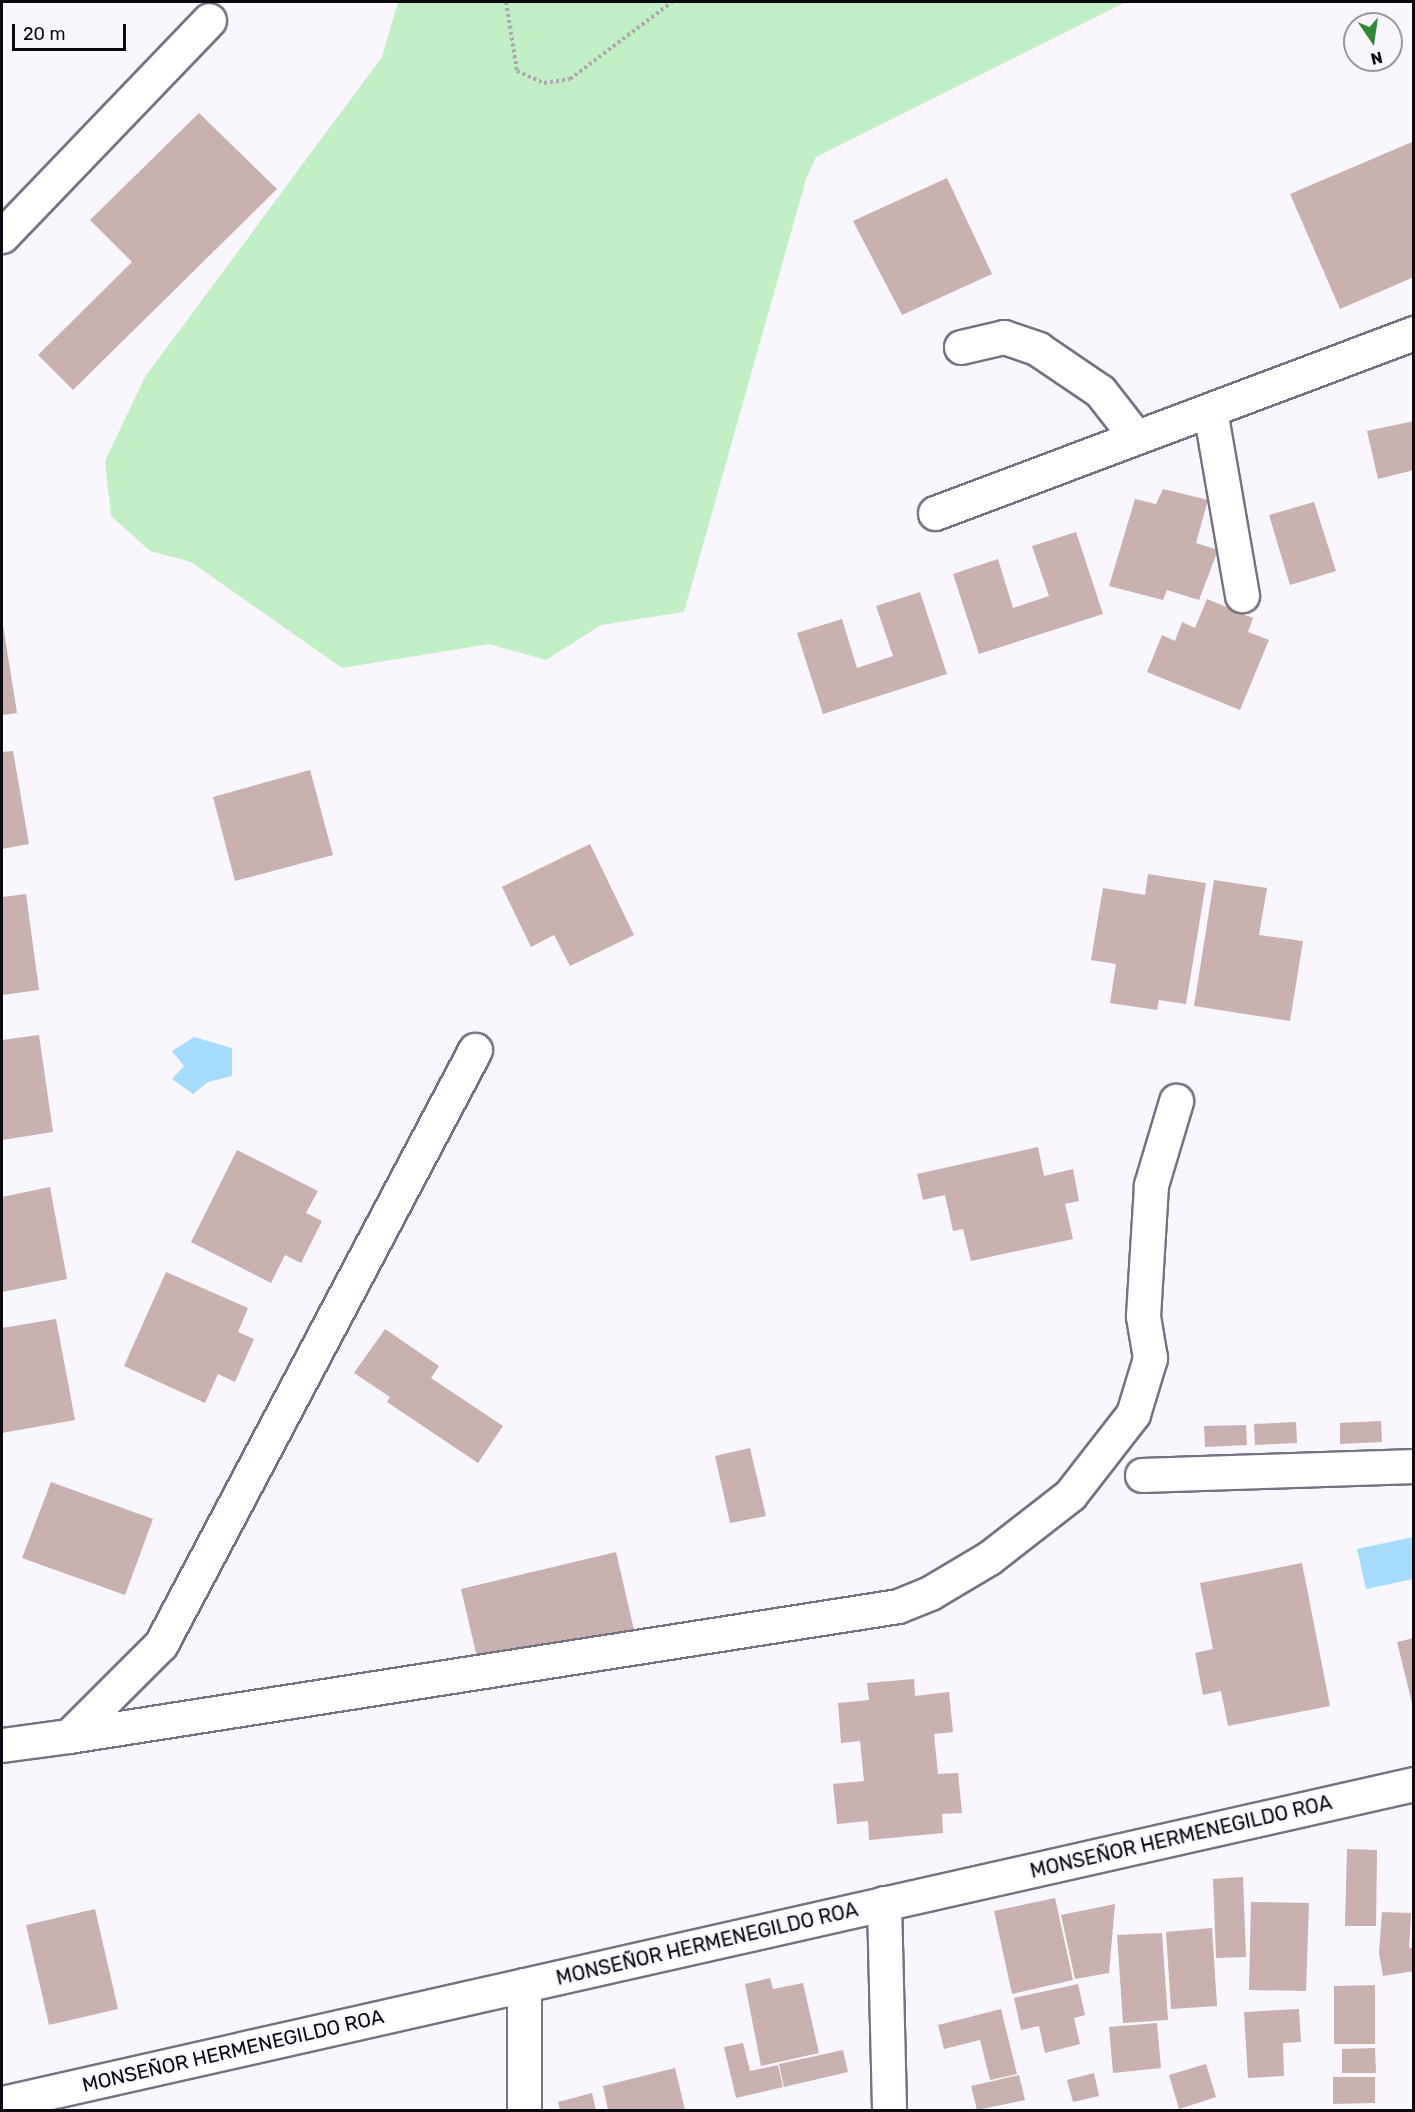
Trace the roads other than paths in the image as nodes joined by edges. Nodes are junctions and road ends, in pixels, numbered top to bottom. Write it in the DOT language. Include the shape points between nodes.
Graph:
graph roads {
  1 [pos="209,20"];
  2 [pos="2,236"];
  3 [pos="1413,333"];
  4 [pos="961,347"];
  5 [pos="1210,410"];
  6 [pos="1136,437"];
  7 [pos="935,513"];
  8 [pos="1242,595"];
  9 [pos="476,1050"];
  10 [pos="1176,1101"];
  11 [pos="1413,1466"];
  12 [pos="1142,1475"];
  13 [pos="69,1736"];
  14 [pos="2,1745"];
  15 [pos="1413,1785"];
  16 [pos="884,1903"];
  17 [pos="524,1985"];
  18 [pos="2,2103"];
  19 [pos="524,2110"];
  20 [pos="889,2110"];
  1 -- 2 [label="street"];
  3 -- 5 [label="street"];
  4 -- 6 [label="street" via="1004,337 1038,349 1100,391"];
  5 -- 6 [label="street"];
  5 -- 8 [label="street"];
  6 -- 7 [label="street"];
  9 -- 13 [label="street" via="161,1644"];
  10 -- 13 [label="street" via="1150,1185 1143,1317 1150,1358 1133,1414 1070,1495 988,1558 930,1593 898,1606"];
  11 -- 12 [label="street"];
  13 -- 14 [label="street"];
  15 -- 16 [label="street, MONSEÑOR HERMENEGILDO ROA"];
  16 -- 17 [label="street, MONSEÑOR HERMENEGILDO ROA"];
  16 -- 20 [label="street"];
  17 -- 18 [label="street, MONSEÑOR HERMENEGILDO ROA"];
  17 -- 19 [label="street"];
}
